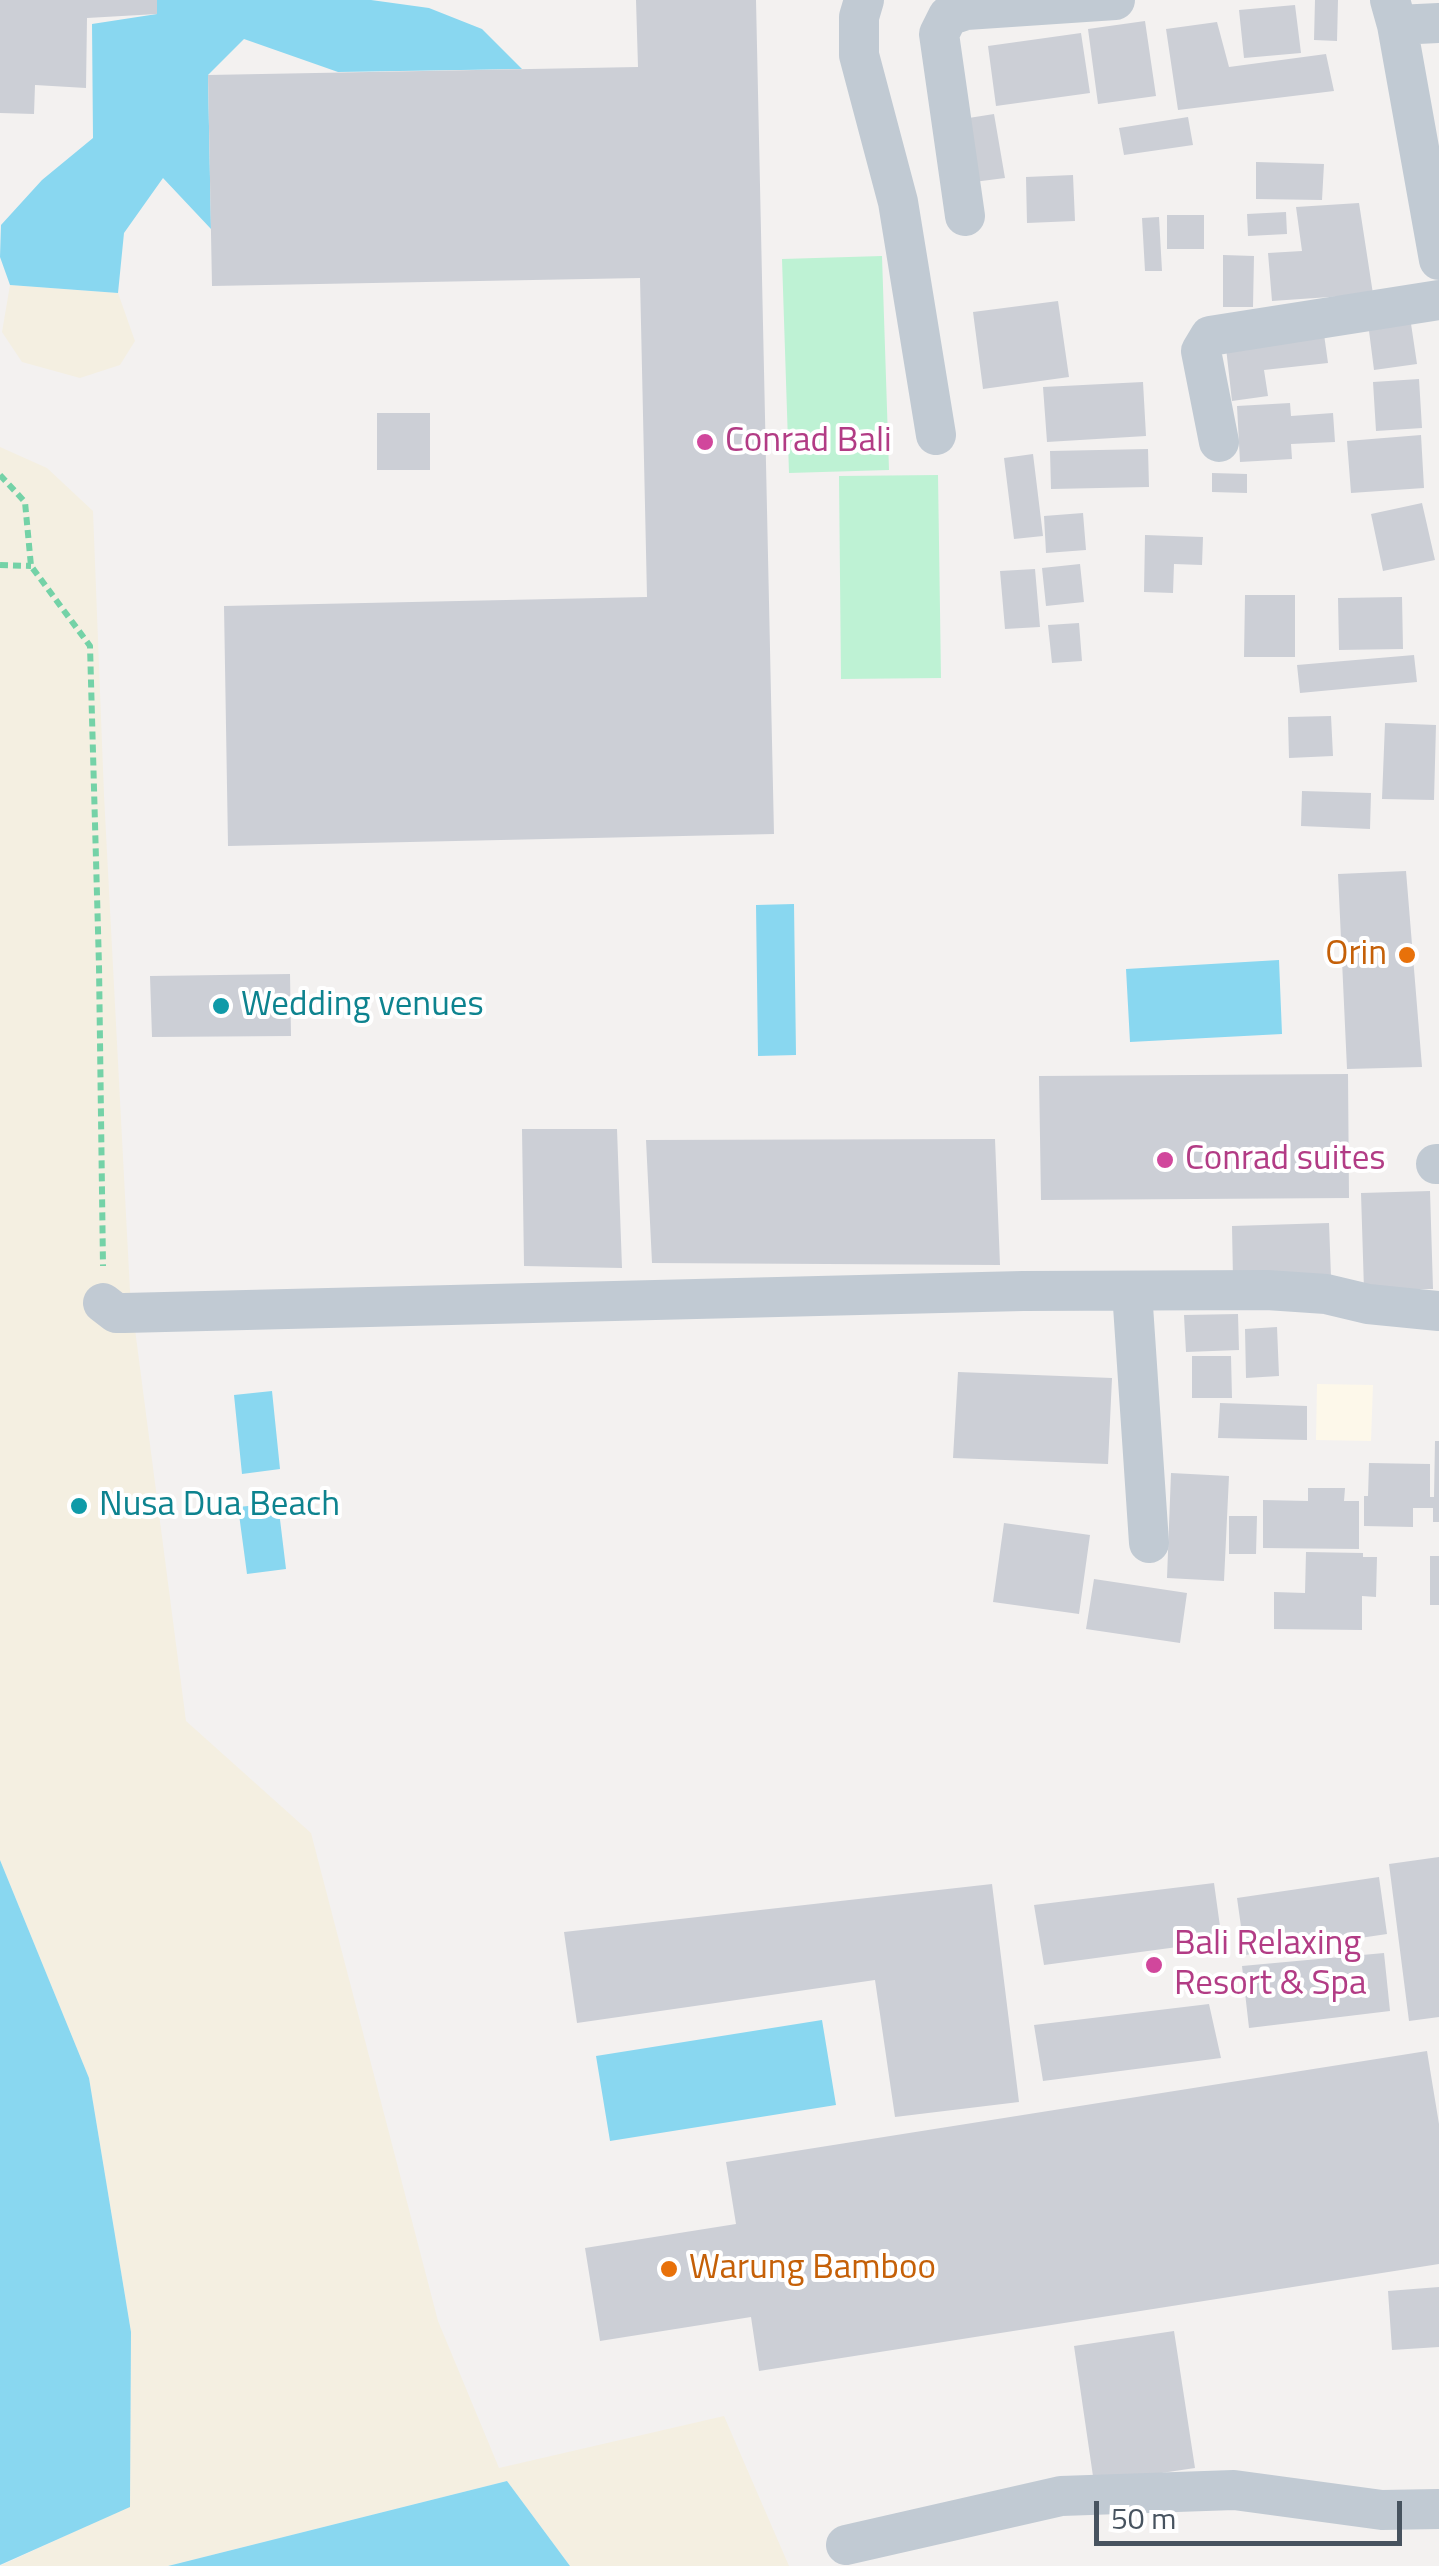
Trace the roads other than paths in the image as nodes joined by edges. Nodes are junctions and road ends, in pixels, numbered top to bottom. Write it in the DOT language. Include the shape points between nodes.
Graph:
graph roads {
  1 [pos="864,0"];
  2 [pos="1115,0"];
  3 [pos="1394,12"];
  4 [pos="1439,22"];
  5 [pos="965,216"];
  6 [pos="1439,260"];
  7 [pos="1439,300"];
  8 [pos="936,435"];
  9 [pos="1220,442"];
  10 [pos="1132,1291"];
  11 [pos="103,1302"];
  12 [pos="1439,1311"];
  13 [pos="1149,1542"];
  14 [pos="1439,2508"];
  15 [pos="846,2545"];
  1 -- 8 [label="street" via="859,55 898,202"];
  2 -- 5 [label="street" via="948,16 939,34"];
  3 -- 4 [label="street"];
  3 -- 6 [label="street"];
  7 -- 9 [label="street" via="1210,336 1201,351"];
  10 -- 11 [label="street" via="124,1314"];
  10 -- 12 [label="street" via="1267,1290"];
  10 -- 13 [label="street"];
  14 -- 15 [label="street" via="1382,2510 1234,2490 1062,2496"];
}
